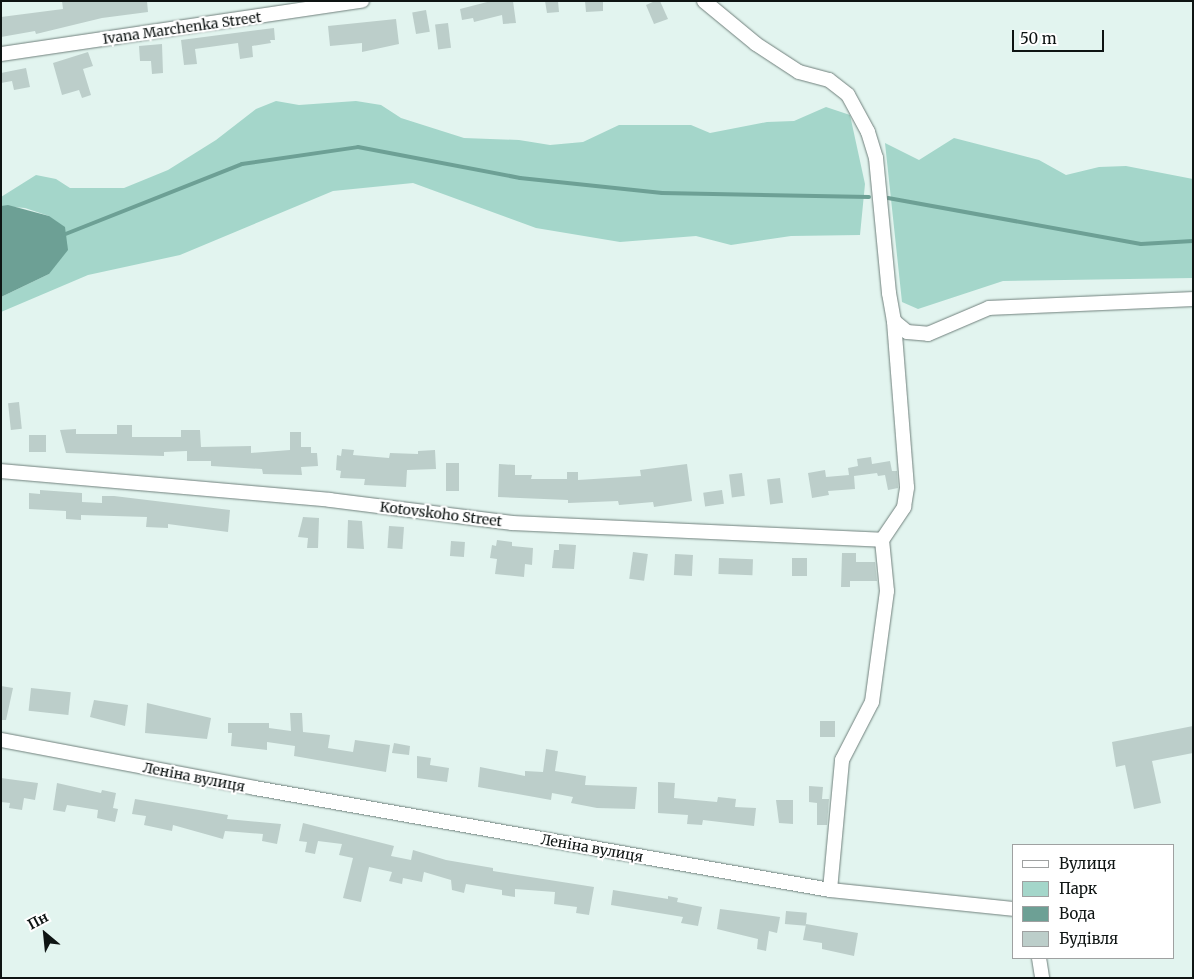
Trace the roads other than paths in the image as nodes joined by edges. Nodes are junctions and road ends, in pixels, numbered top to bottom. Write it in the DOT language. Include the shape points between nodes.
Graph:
graph roads {
  1 [pos="362,1"];
  2 [pos="704,1"];
  3 [pos="1,54"];
  4 [pos="1193,299"];
  5 [pos="894,321"];
  6 [pos="1,471"];
  7 [pos="882,540"];
  8 [pos="1,740"];
  9 [pos="830,890"];
  10 [pos="1012,909"];
  11 [pos="1038,959"];
  12 [pos="1042,978"];
  1 -- 3 [label="street, Ivana Marchenka Street"];
  2 -- 5 [label="street" via="756,44 799,72 829,80 848,95 868,132 876,158"];
  4 -- 5 [label="street" via="989,308 928,334 907,332"];
  5 -- 7 [label="street" via="907,487 904,507"];
  6 -- 7 [label="street, Kotovskoho Street" via="330,500 512,523"];
  7 -- 9 [label="street" via="887,591 872,702 842,760"];
  8 -- 9 [label="street, Леніна вулиця"];
  9 -- 10 [label="street, Леніна вулиця"];
  11 -- 12 [label="street"];
}
